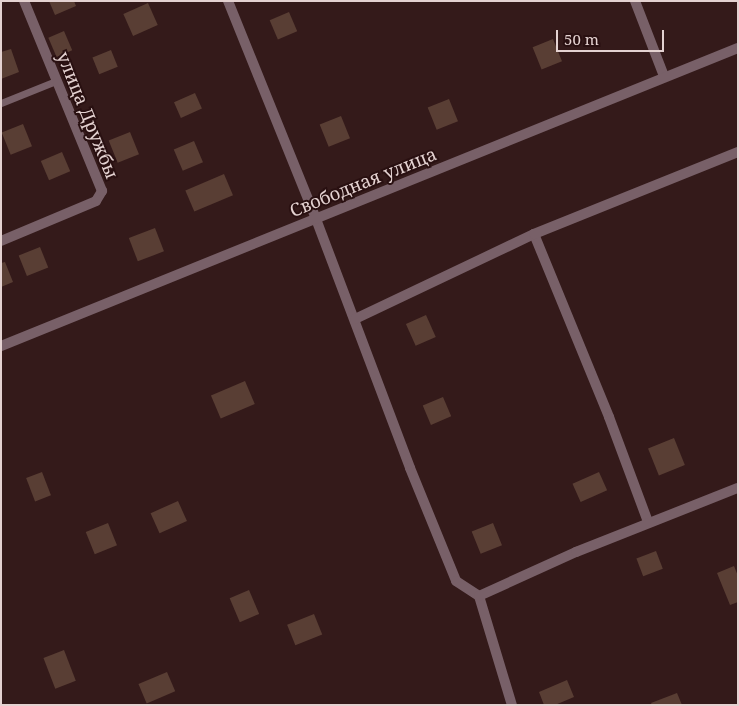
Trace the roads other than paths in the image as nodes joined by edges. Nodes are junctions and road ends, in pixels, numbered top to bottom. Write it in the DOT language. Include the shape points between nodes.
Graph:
graph roads {
  1 [pos="24,1"];
  2 [pos="228,1"];
  3 [pos="635,1"];
  4 [pos="738,48"];
  5 [pos="664,76"];
  6 [pos="56,81"];
  7 [pos="1,103"];
  8 [pos="738,152"];
  9 [pos="316,219"];
  10 [pos="534,234"];
  11 [pos="1,241"];
  12 [pos="354,319"];
  13 [pos="1,346"];
  14 [pos="738,488"];
  15 [pos="648,522"];
  16 [pos="479,596"];
  17 [pos="512,705"];
  1 -- 6 [label="street, улица Дружбы"];
  2 -- 9 [label="street"];
  3 -- 5 [label="street"];
  4 -- 5 [label="street, Свободная улица"];
  5 -- 9 [label="street, Свободная улица"];
  6 -- 7 [label="lane"];
  6 -- 11 [label="street, улица Дружбы" via="102,191 96,201"];
  8 -- 10 [label="street"];
  9 -- 12 [label="street"];
  9 -- 13 [label="street, Свободная улица"];
  10 -- 12 [label="street"];
  10 -- 15 [label="street"];
  12 -- 16 [label="street" via="456,581"];
  14 -- 15 [label="street"];
  15 -- 16 [label="street"];
  16 -- 17 [label="street"];
}
